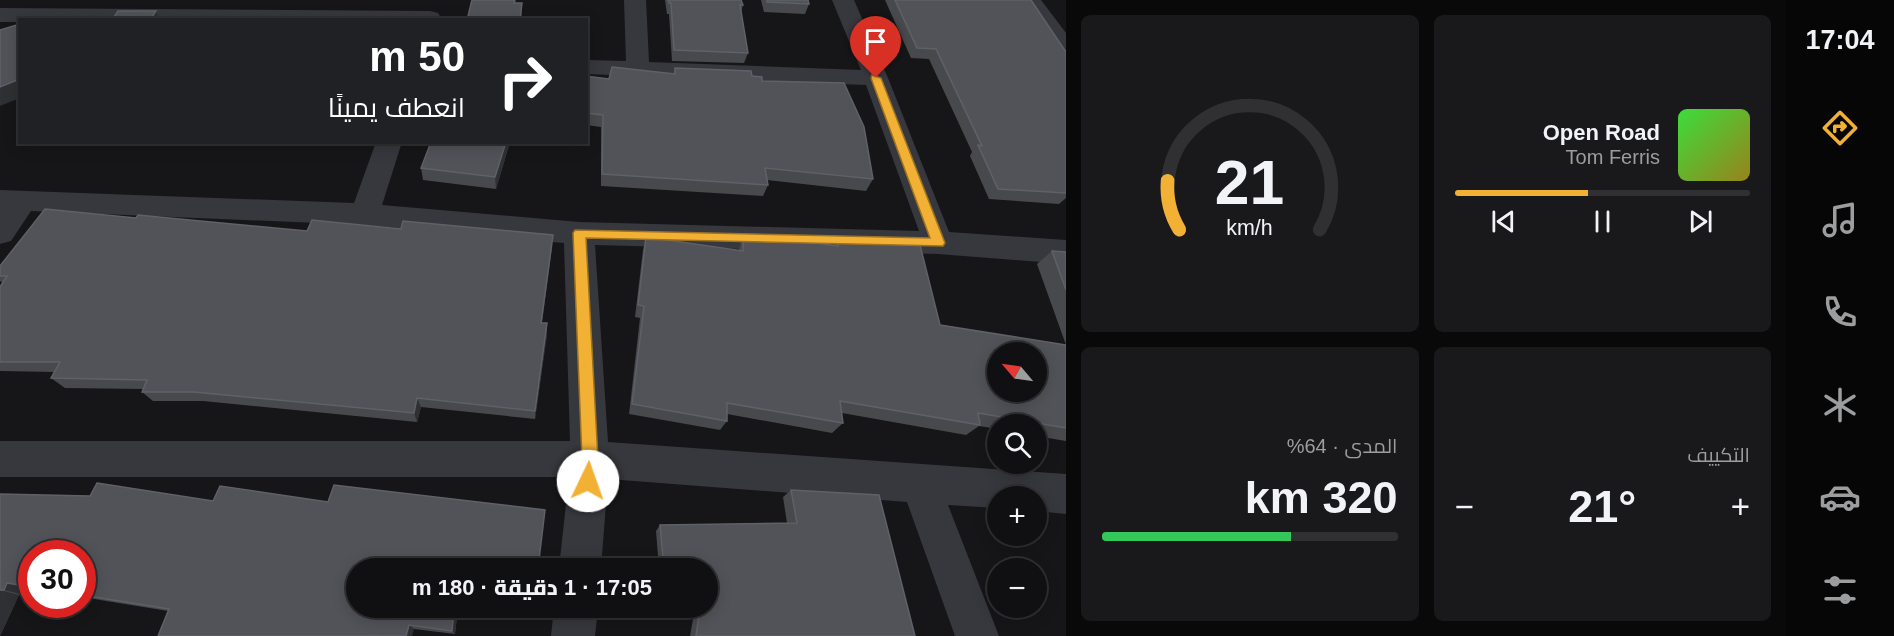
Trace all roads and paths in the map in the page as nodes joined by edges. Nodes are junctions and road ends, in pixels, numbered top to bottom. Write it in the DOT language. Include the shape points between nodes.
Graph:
graph roads {
  1 [pos="635,0"];
  2 [pos="843,0"];
  3 [pos="1030,0"];
  4 [pos="129,8"];
  5 [pos="431,13"];
  6 [pos="0,15"];
  7 [pos="1066,49"];
  8 [pos="588,67"];
  9 [pos="638,69"];
  10 [pos="876,78"];
  11 [pos="388,144"];
  12 [pos="11,201"];
  13 [pos="365,214"];
  14 [pos="0,233"];
  15 [pos="579,233"];
  16 [pos="938,243"];
  17 [pos="1066,252"];
  18 [pos="0,459"];
  19 [pos="590,459"];
  20 [pos="920,483"];
  21 [pos="1066,494"];
  22 [pos="581,558"];
  23 [pos="575,618"];
  24 [pos="573,636"];
  25 [pos="977,636"];
  1 -- 9 [label="street"];
  2 -- 10 [label="street"];
  3 -- 7 [label="street"];
  4 -- 5 [label="street"];
  4 -- 6 [label="street"];
  8 -- 9 [label="street"];
  9 -- 10 [label="street"];
  10 -- 16 [label="street"];
  11 -- 13 [label="street"];
  12 -- 13 [label="street"];
  12 -- 14 [label="street"];
  13 -- 15 [label="street"];
  15 -- 16 [label="street"];
  15 -- 19 [label="street"];
  16 -- 17 [label="street"];
  18 -- 19 [label="street"];
  19 -- 20 [label="street"];
  19 -- 22 [label="street"];
  20 -- 21 [label="street"];
  20 -- 25 [label="street"];
  23 -- 24 [label="street"];
}
